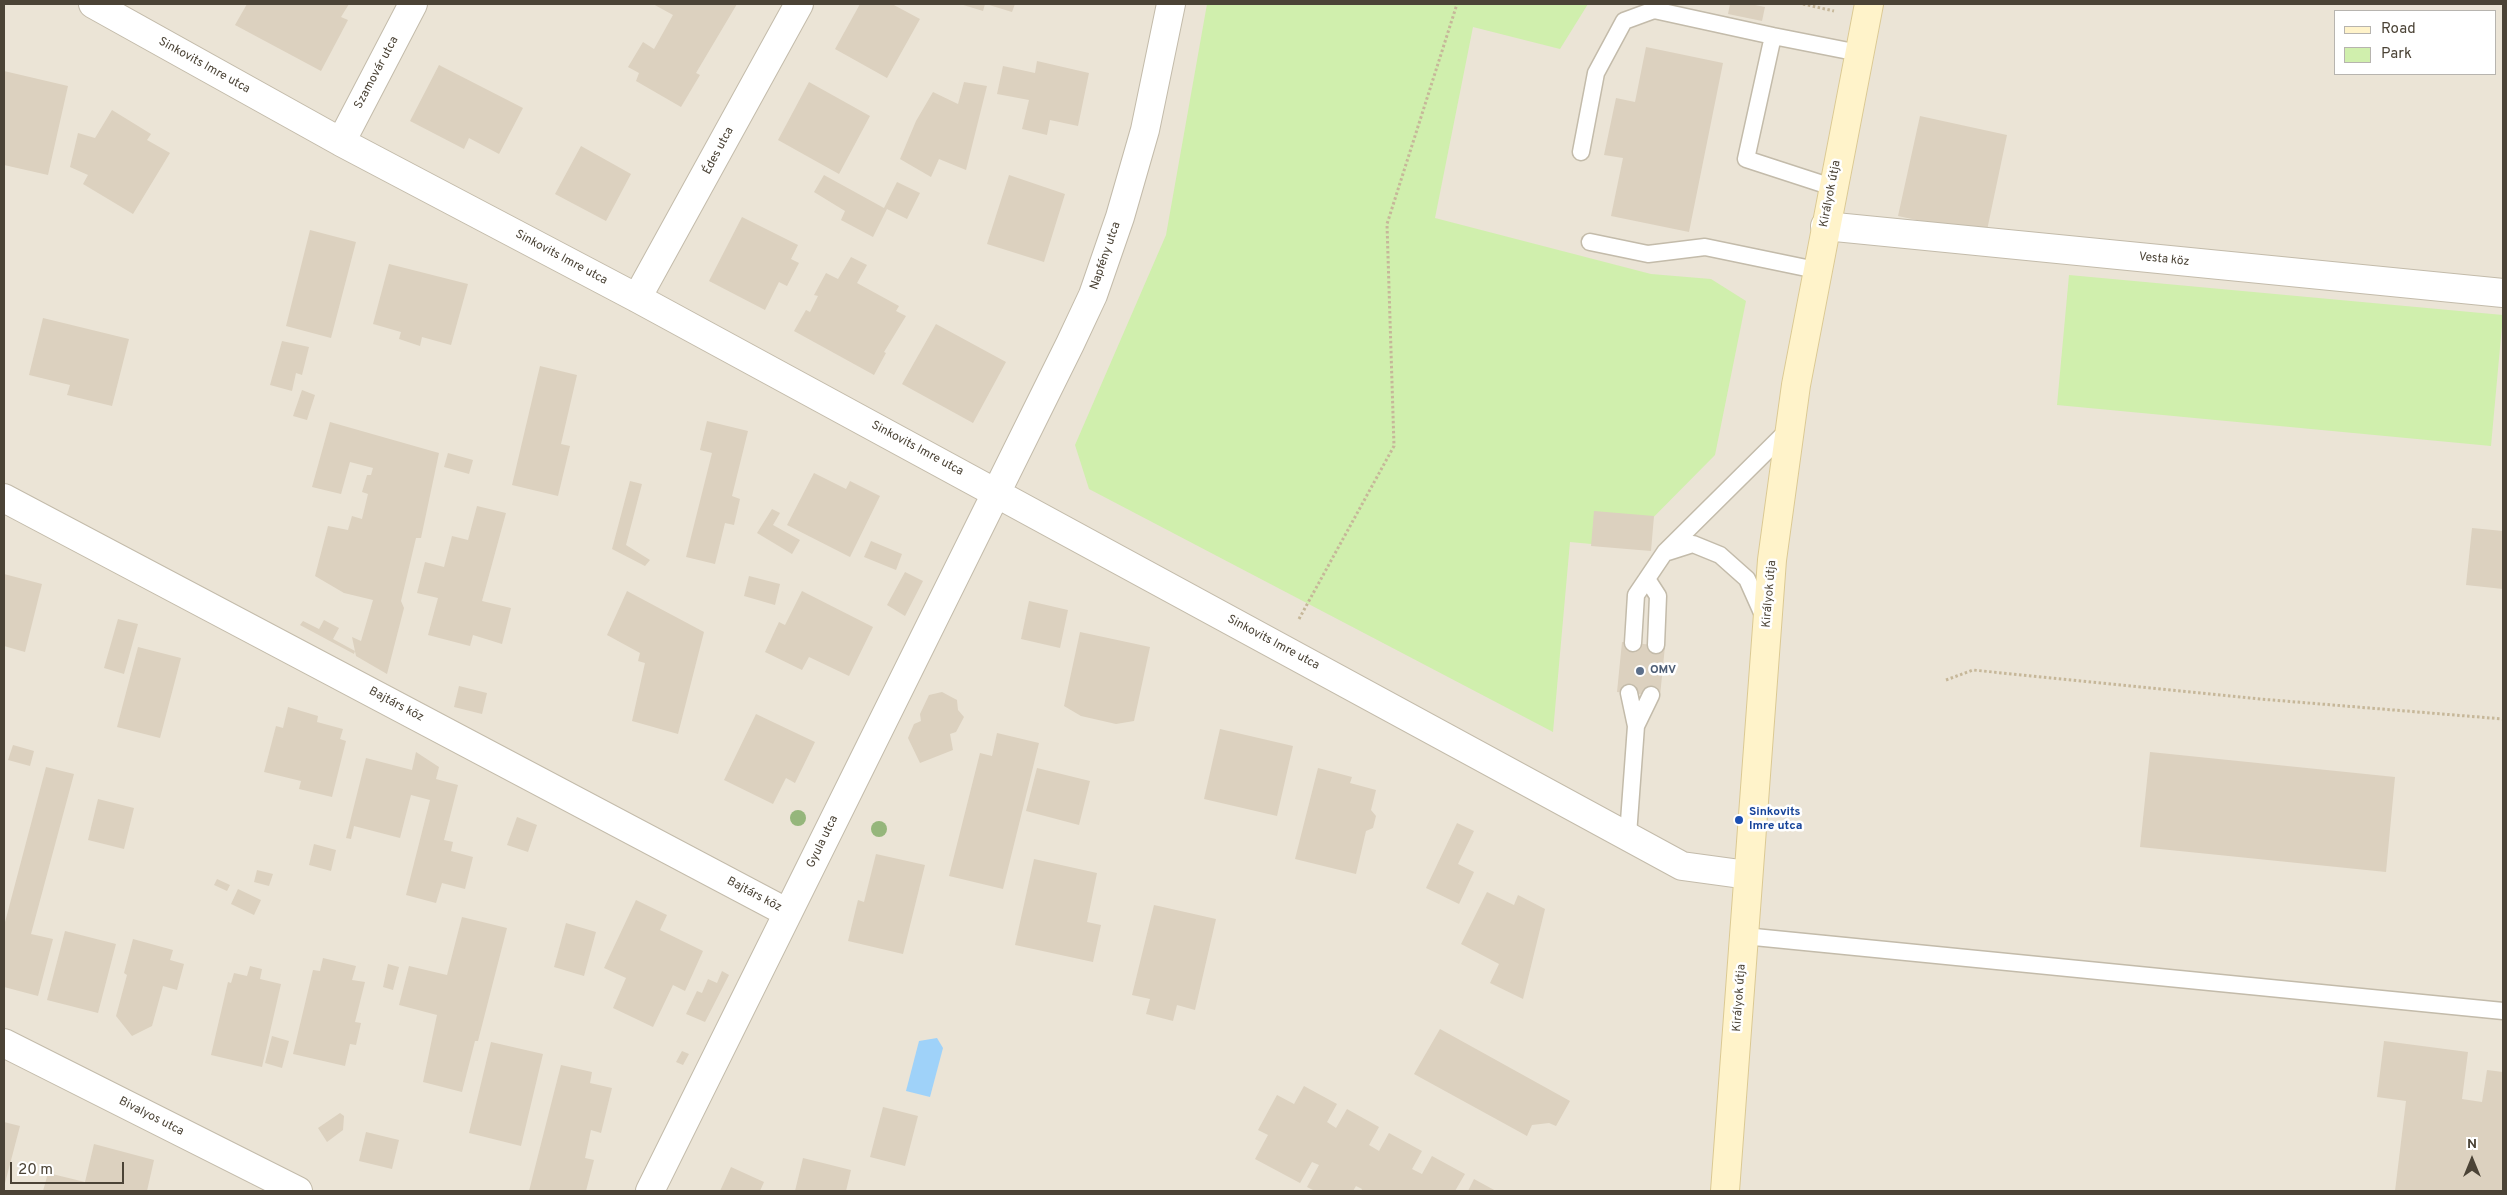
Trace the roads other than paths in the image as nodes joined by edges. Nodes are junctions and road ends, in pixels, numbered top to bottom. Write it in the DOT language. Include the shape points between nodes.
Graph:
graph roads {
  1 [pos="93,4"];
  2 [pos="414,4"];
  3 [pos="799,4"];
  4 [pos="1171,4"];
  5 [pos="1868,4"];
  6 [pos="1773,36"];
  7 [pos="1859,53"];
  8 [pos="340,142"];
  9 [pos="1581,152"];
  10 [pos="1832,187"];
  11 [pos="1824,226"];
  12 [pos="1590,242"];
  13 [pos="1816,270"];
  14 [pos="2503,293"];
  15 [pos="637,298"];
  16 [pos="1788,430"];
  17 [pos="995,492"];
  18 [pos="4,498"];
  19 [pos="1666,552"];
  20 [pos="1647,579"];
  21 [pos="1767,624"];
  22 [pos="1633,643"];
  23 [pos="1656,645"];
  24 [pos="1629,694"];
  25 [pos="1651,695"];
  26 [pos="1636,726"];
  27 [pos="1628,835"];
  28 [pos="1748,875"];
  29 [pos="788,913"];
  30 [pos="1744,936"];
  31 [pos="2503,1011"];
  32 [pos="4,1043"];
  33 [pos="298,1191"];
  34 [pos="650,1191"];
  35 [pos="1725,1191"];
  1 -- 8 [label="street, Sinkovits Imre utca"];
  2 -- 8 [label="street, Szamovár utca"];
  3 -- 15 [label="street, Édes utca"];
  4 -- 17 [label="street, Napfény utca" via="1145,130 1096,286"];
  5 -- 7 [label="street, Királyok útja"];
  6 -- 7 [label="lane"];
  6 -- 9 [label="lane" via="1654,10 1624,21 1596,73"];
  6 -- 10 [label="lane" via="1746,159"];
  7 -- 10 [label="street, Királyok útja"];
  8 -- 15 [label="street, Sinkovits Imre utca"];
  10 -- 11 [label="street, Királyok útja"];
  11 -- 13 [label="street, Királyok útja"];
  11 -- 14 [label="street, Vesta köz"];
  12 -- 13 [label="lane" via="1648,254 1705,247"];
  13 -- 16 [label="street, Királyok útja"];
  15 -- 17 [label="street, Sinkovits Imre utca"];
  16 -- 19 [label="lane"];
  16 -- 21 [label="street, Királyok útja"];
  17 -- 27 [label="street, Sinkovits Imre utca"];
  17 -- 29 [label="street, Gyula utca"];
  18 -- 29 [label="street, Bajtárs köz"];
  19 -- 20 [label="lane"];
  19 -- 21 [label="lane" via="1693,544 1720,556 1747,579"];
  20 -- 22 [label="lane" via="1636,594"];
  20 -- 23 [label="lane" via="1658,596"];
  21 -- 28 [label="street, Királyok útja"];
  24 -- 26 [label="lane"];
  25 -- 26 [label="lane"];
  26 -- 27 [label="lane"];
  27 -- 28 [label="street, Sinkovits Imre utca" via="1682,866"];
  28 -- 30 [label="street, Királyok útja"];
  29 -- 34 [label="street, Gyula utca"];
  30 -- 31 [label="lane"];
  30 -- 35 [label="street, Királyok útja"];
  32 -- 33 [label="street, Bivalyos utca"];
}
